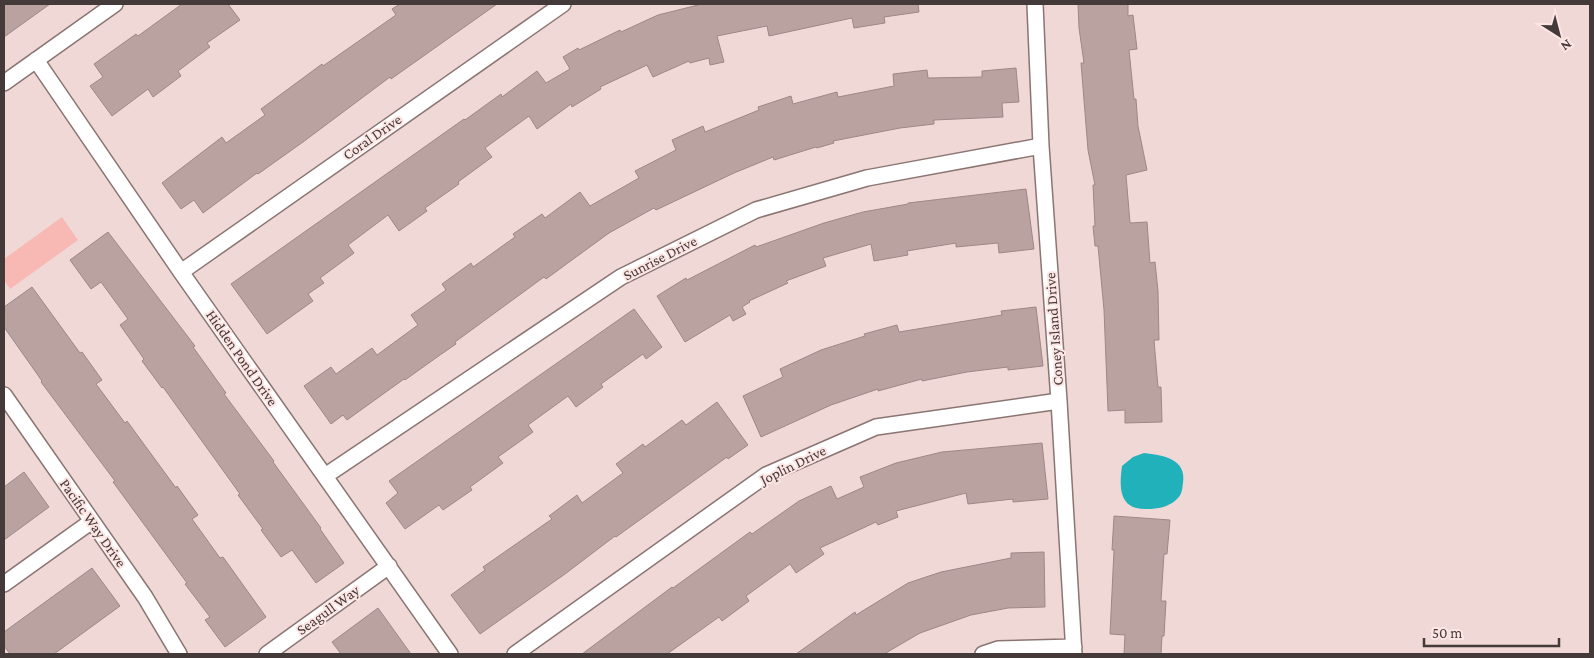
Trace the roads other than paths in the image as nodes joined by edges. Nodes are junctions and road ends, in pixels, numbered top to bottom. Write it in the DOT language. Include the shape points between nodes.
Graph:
graph roads {
  1 [pos="115,4"];
  2 [pos="563,4"];
  3 [pos="1035,4"];
  4 [pos="36,60"];
  5 [pos="4,82"];
  6 [pos="1040,146"];
  7 [pos="181,272"];
  8 [pos="4,395"];
  9 [pos="1059,401"];
  10 [pos="325,476"];
  11 [pos="92,521"];
  12 [pos="389,566"];
  13 [pos="4,584"];
  14 [pos="1074,650"];
  15 [pos="179,654"];
  16 [pos="267,654"];
  17 [pos="450,654"];
  18 [pos="515,654"];
  19 [pos="983,654"];
  1 -- 4 [label="street"];
  2 -- 7 [label="street, Coral Drive"];
  3 -- 6 [label="street, Coney Island Drive"];
  4 -- 5 [label="street"];
  4 -- 7 [label="street, Hidden Pond Drive"];
  6 -- 9 [label="street, Coney Island Drive"];
  6 -- 10 [label="street, Sunrise Drive" via="867,178 756,210 621,277"];
  7 -- 10 [label="street, Hidden Pond Drive"];
  8 -- 11 [label="street, Pacific Way Drive"];
  9 -- 14 [label="street, Coney Island Drive"];
  9 -- 18 [label="street, Joplin Drive" via="876,427 766,475"];
  10 -- 12 [label="street, Hidden Pond Drive"];
  11 -- 13 [label="street"];
  11 -- 15 [label="street, Pacific Way Drive" via="146,597"];
  12 -- 16 [label="street, Seagull Way"];
  12 -- 17 [label="street, Hidden Pond Drive"];
  14 -- 19 [label="street" via="998,649"];
}
